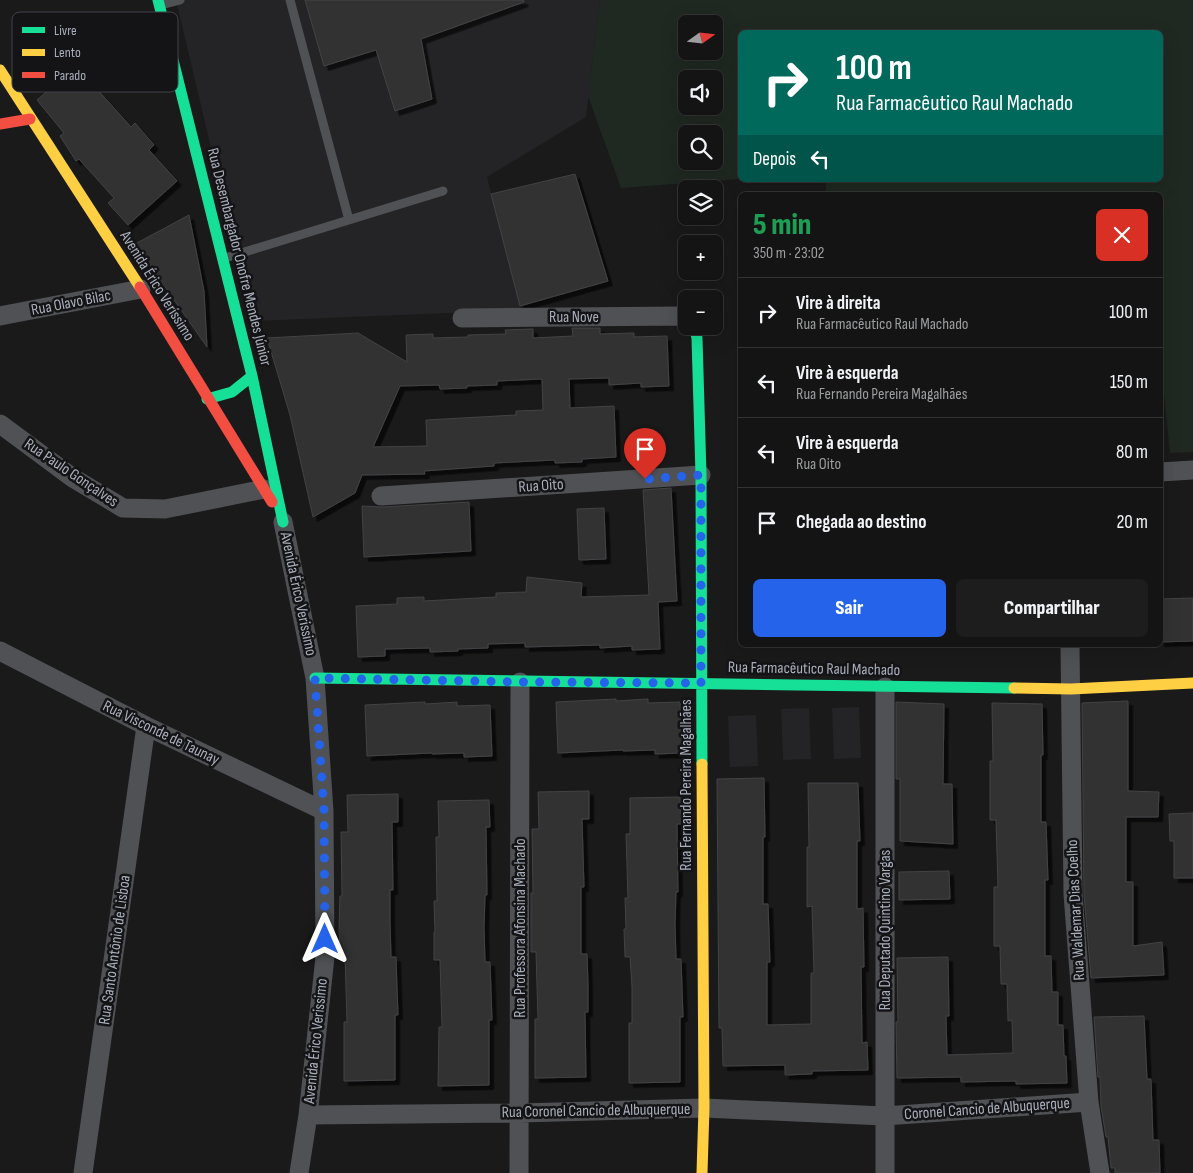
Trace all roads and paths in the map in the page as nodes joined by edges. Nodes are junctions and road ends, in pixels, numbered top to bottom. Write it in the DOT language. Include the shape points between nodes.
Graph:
graph roads {
  1 [pos="180,0"];
  2 [pos="290,0"];
  3 [pos="159,3"];
  4 [pos="0,70"];
  5 [pos="178,79"];
  6 [pos="5,87"];
  7 [pos="30,119"];
  8 [pos="0,124"];
  9 [pos="442,191"];
  10 [pos="349,220"];
  11 [pos="223,259"];
  12 [pos="141,289"];
  13 [pos="0,316"];
  14 [pos="678,316"];
  15 [pos="462,318"];
  16 [pos="695,335"];
  17 [pos="252,376"];
  18 [pos="207,399"];
  19 [pos="0,424"];
  20 [pos="1193,470"];
  21 [pos="1163,472"];
  22 [pos="701,475"];
  23 [pos="264,489"];
  24 [pos="382,496"];
  25 [pos="283,522"];
  26 [pos="1070,647"];
  27 [pos="0,651"];
  28 [pos="315,678"];
  29 [pos="520,682"];
  30 [pos="701,683"];
  31 [pos="1193,683"];
  32 [pos="885,687"];
  33 [pos="1071,689"];
  34 [pos="146,726"];
  35 [pos="324,811"];
  36 [pos="1090,1102"];
  37 [pos="704,1108"];
  38 [pos="520,1113"];
  39 [pos="308,1115"];
  40 [pos="884,1116"];
  41 [pos="83,1173"];
  42 [pos="299,1173"];
  43 [pos="519,1173"];
  44 [pos="702,1173"];
  45 [pos="885,1173"];
  46 [pos="1100,1173"];
  1 -- 3 [label="lane"];
  2 -- 10 [label="lane"];
  4 -- 6 [label="street, Avenida Érico Veríssimo"];
  5 -- 11 [label="street, Rua Desembargador Onofre Mendes Júnior"];
  6 -- 7 [label="street, Avenida Érico Veríssimo"];
  7 -- 8 [label="street"];
  7 -- 12 [label="street, Avenida Érico Veríssimo"];
  9 -- 10 [label="lane"];
  10 -- 11 [label="lane"];
  11 -- 17 [label="street, Rua Desembargador Onofre Mendes Júnior"];
  12 -- 13 [label="street, Rua Olavo Bilac"];
  12 -- 18 [label="street, Avenida Érico Veríssimo"];
  14 -- 15 [label="street, Rua Nove"];
  16 -- 22 [label="street, Rua Fernando Pereira Magalhães"];
  17 -- 18 [label="street" via="240,388 224,396"];
  17 -- 25 [label="street, Rua Desembargador Onofre Mendes Júnior"];
  18 -- 23 [label="street, Avenida Érico Veríssimo"];
  19 -- 23 [label="street, Rua Paulo Gonçalves" via="73,478 123,508 165,510"];
  20 -- 21 [label="street"];
  22 -- 24 [label="street, Rua Oito"];
  22 -- 30 [label="street, Rua Fernando Pereira Magalhães"];
  23 -- 25 [label="street, Avenida Érico Veríssimo"];
  25 -- 28 [label="street, Avenida Érico Verissimo"];
  26 -- 33 [label="street, Rua Waldemar Dias Coelho"];
  27 -- 34 [label="street, Rua Visconde de Taunay"];
  28 -- 29 [label="street, Rua Farmacêutico Raul Machado"];
  28 -- 35 [label="street, Avenida Érico Verissimo"];
  29 -- 30 [label="street, Rua Farmacêutico Raul Machado"];
  29 -- 38 [label="street, Rua Professora Afonsina Machado"];
  30 -- 32 [label="street, Rua Farmacêutico Raul Machado"];
  30 -- 37 [label="street, Rua Fernando Pereira Magalhães"];
  31 -- 33 [label="street, Rua Farmacêutico Raul Machado"];
  32 -- 33 [label="street, Rua Farmacêutico Raul Machado"];
  32 -- 40 [label="street, Rua Deputado Quintino Vargas"];
  33 -- 36 [label="street, Rua Waldemar Dias Coelho" via="1073,894"];
  34 -- 35 [label="street, Rua Visconde de Taunay"];
  34 -- 41 [label="street, Rua Santo Antônio de Lisboa"];
  35 -- 39 [label="street, Avenida Érico Verissimo" via="325,957"];
  36 -- 40 [label="street, Coronel Cancio de Albuquerque"];
  36 -- 46 [label="street, Rua Waldemar Dias Coelho"];
  37 -- 38 [label="street, Rua Coronel Cancio de Albuquerque"];
  37 -- 40 [label="street, Rua Coronel Cancio de Albuquerque"];
  37 -- 44 [label="street, Rua Fernando Pereira Magalhães"];
  38 -- 39 [label="street, Rua Coronel Cancio de Albuquerque"];
  38 -- 43 [label="street, Rua Professora Afonsina Machado"];
  39 -- 42 [label="street, Avenida Érico Verissimo"];
  40 -- 45 [label="street, Rua Deputado Quintino Vargas"];
}
